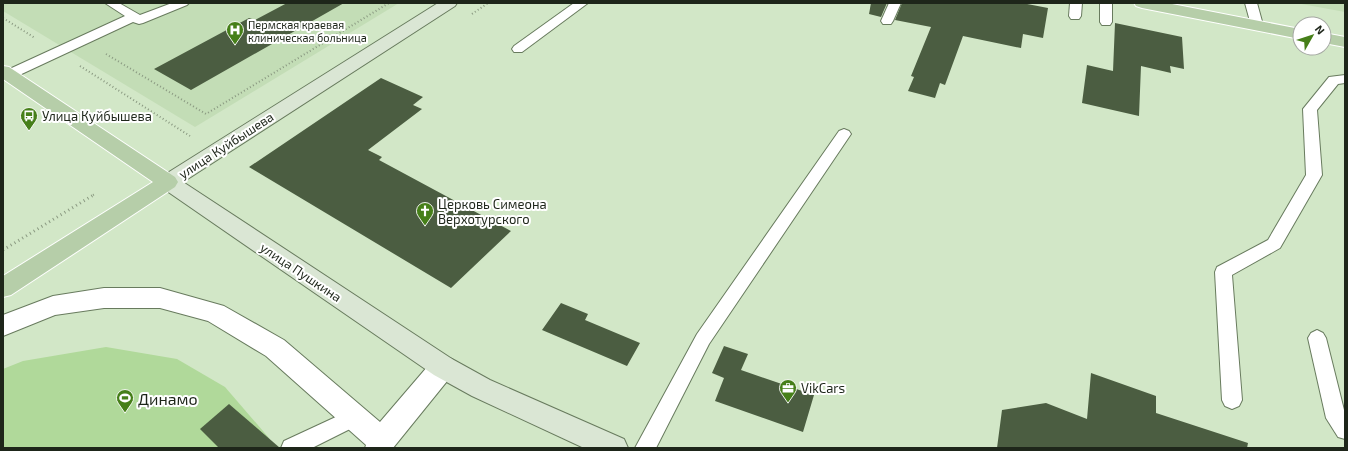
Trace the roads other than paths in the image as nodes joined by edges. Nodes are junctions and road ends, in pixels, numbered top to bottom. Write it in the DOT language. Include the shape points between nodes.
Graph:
graph roads {
  1 [pos="111,3"];
  2 [pos="183,3"];
  3 [pos="449,3"];
  4 [pos="582,3"];
  5 [pos="895,3"];
  6 [pos="1076,3"];
  7 [pos="1106,3"];
  8 [pos="1142,3"];
  9 [pos="1251,3"];
  10 [pos="133,16"];
  11 [pos="1075,16"];
  12 [pos="887,21"];
  13 [pos="1106,22"];
  14 [pos="1257,25"];
  15 [pos="1292,32"];
  16 [pos="1332,40"];
  17 [pos="1345,42"];
  18 [pos="518,49"];
  19 [pos="5,73"];
  20 [pos="1345,79"];
  21 [pos="844,134"];
  22 [pos="168,182"];
  23 [pos="3,288"];
  24 [pos="3,326"];
  25 [pos="1317,338"];
  26 [pos="443,367"];
  27 [pos="1232,400"];
  28 [pos="353,418"];
  29 [pos="1345,430"];
  30 [pos="380,445"];
  31 [pos="291,448"];
  32 [pos="614,448"];
  33 [pos="645,448"];
  1 -- 10 [label="lane"];
  2 -- 10 [label="lane" via="139,20"];
  3 -- 22 [label="main road, улица Куйбышева"];
  4 -- 18 [label="lane"];
  5 -- 12 [label="lane"];
  6 -- 11 [label="lane"];
  7 -- 13 [label="lane"];
  8 -- 14 [label="main road"];
  9 -- 14 [label="lane"];
  10 -- 19 [label="lane"];
  14 -- 15 [label="main road"];
  16 -- 17 [label="main road"];
  19 -- 22 [label="main road, улица Пушкина"];
  20 -- 27 [label="lane" via="1334,80 1310,109 1314,175 1274,244 1223,272"];
  21 -- 33 [label="lane" via="703,339"];
  22 -- 23 [label="main road, улица Куйбышева"];
  22 -- 26 [label="main road, улица Пушкина"];
  24 -- 28 [label="street" via="53,306 104,298 160,298 215,313 275,348"];
  25 -- 29 [label="lane" via="1336,418"];
  26 -- 30 [label="street"];
  26 -- 32 [label="main road, улица Пушкина" via="480,388"];
  28 -- 30 [label="street"];
  28 -- 31 [label="lane"];
}
